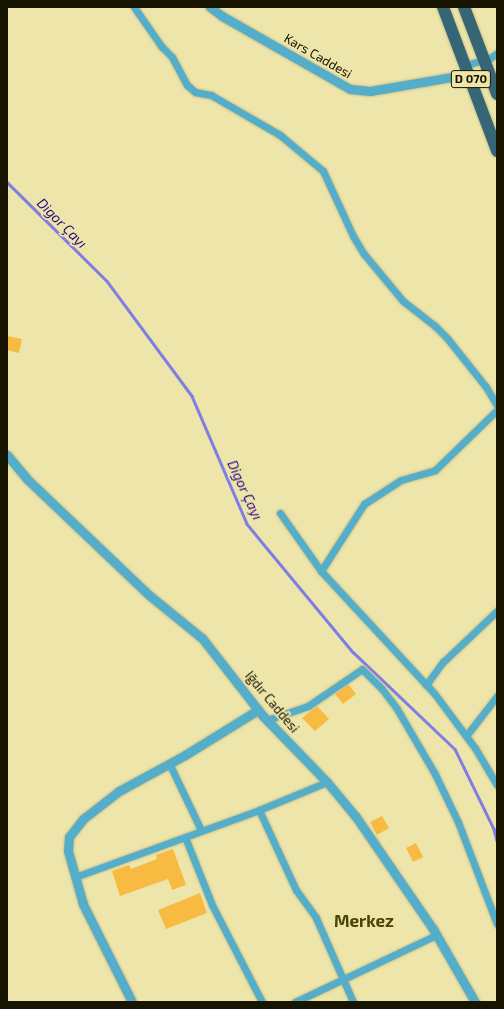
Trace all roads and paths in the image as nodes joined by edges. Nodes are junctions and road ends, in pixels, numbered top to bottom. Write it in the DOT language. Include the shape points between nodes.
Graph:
graph roads {
  1 [pos="134,7"];
  2 [pos="210,7"];
  3 [pos="443,7"];
  4 [pos="464,7"];
  5 [pos="497,53"];
  6 [pos="484,59"];
  7 [pos="469,74"];
  8 [pos="494,78"];
  9 [pos="497,94"];
  10 [pos="497,151"];
  11 [pos="497,405"];
  12 [pos="497,410"];
  13 [pos="7,455"];
  14 [pos="280,513"];
  15 [pos="321,571"];
  16 [pos="497,611"];
  17 [pos="426,685"];
  18 [pos="497,696"];
  19 [pos="258,710"];
  20 [pos="267,720"];
  21 [pos="466,736"];
  22 [pos="169,763"];
  23 [pos="327,782"];
  24 [pos="497,786"];
  25 [pos="259,810"];
  26 [pos="201,830"];
  27 [pos="185,837"];
  28 [pos="75,877"];
  29 [pos="497,924"];
  30 [pos="436,935"];
  31 [pos="342,978"];
  32 [pos="132,1002"];
  33 [pos="262,1002"];
  34 [pos="295,1002"];
  35 [pos="353,1002"];
  36 [pos="475,1002"];
  1 -- 11 [label="street" via="172,57 187,85 195,92 211,95 280,135 323,171 364,254 403,301 447,338"];
  2 -- 7 [label="street, Kars Caddesi" via="350,89 370,91"];
  3 -- 7 [label="highway, D 070"];
  4 -- 6 [label="highway, D 070"];
  5 -- 6 [label="street"];
  6 -- 7 [label="street"];
  6 -- 8 [label="highway, D 070"];
  7 -- 8 [label="street"];
  7 -- 10 [label="highway, D 070"];
  8 -- 9 [label="highway, D 070"];
  12 -- 15 [label="street" via="435,470 401,480 364,504"];
  13 -- 19 [label="street, Iğdır Caddesi" via="27,479 149,594 202,638"];
  14 -- 15 [label="street"];
  15 -- 17 [label="street"];
  16 -- 17 [label="street" via="444,662"];
  17 -- 21 [label="street"];
  18 -- 21 [label="street"];
  19 -- 20 [label="street, Iğdır Caddesi"];
  19 -- 22 [label="street"];
  20 -- 23 [label="street, Iğdır Caddesi"];
  20 -- 29 [label="street" via="308,706 362,669 382,689 397,710 435,774 458,822"];
  21 -- 24 [label="street"];
  22 -- 26 [label="street"];
  22 -- 28 [label="street" via="119,791 83,819 69,837 68,851"];
  23 -- 25 [label="street"];
  23 -- 30 [label="street, Iğdır Caddesi" via="359,822"];
  25 -- 26 [label="street"];
  25 -- 31 [label="street" via="296,890 316,918"];
  26 -- 27 [label="street"];
  27 -- 28 [label="street"];
  27 -- 33 [label="street" via="218,918"];
  28 -- 32 [label="street" via="83,904"];
  30 -- 31 [label="street"];
  30 -- 36 [label="street, Iğdır Caddesi"];
  31 -- 34 [label="street"];
  31 -- 35 [label="street"];
}
